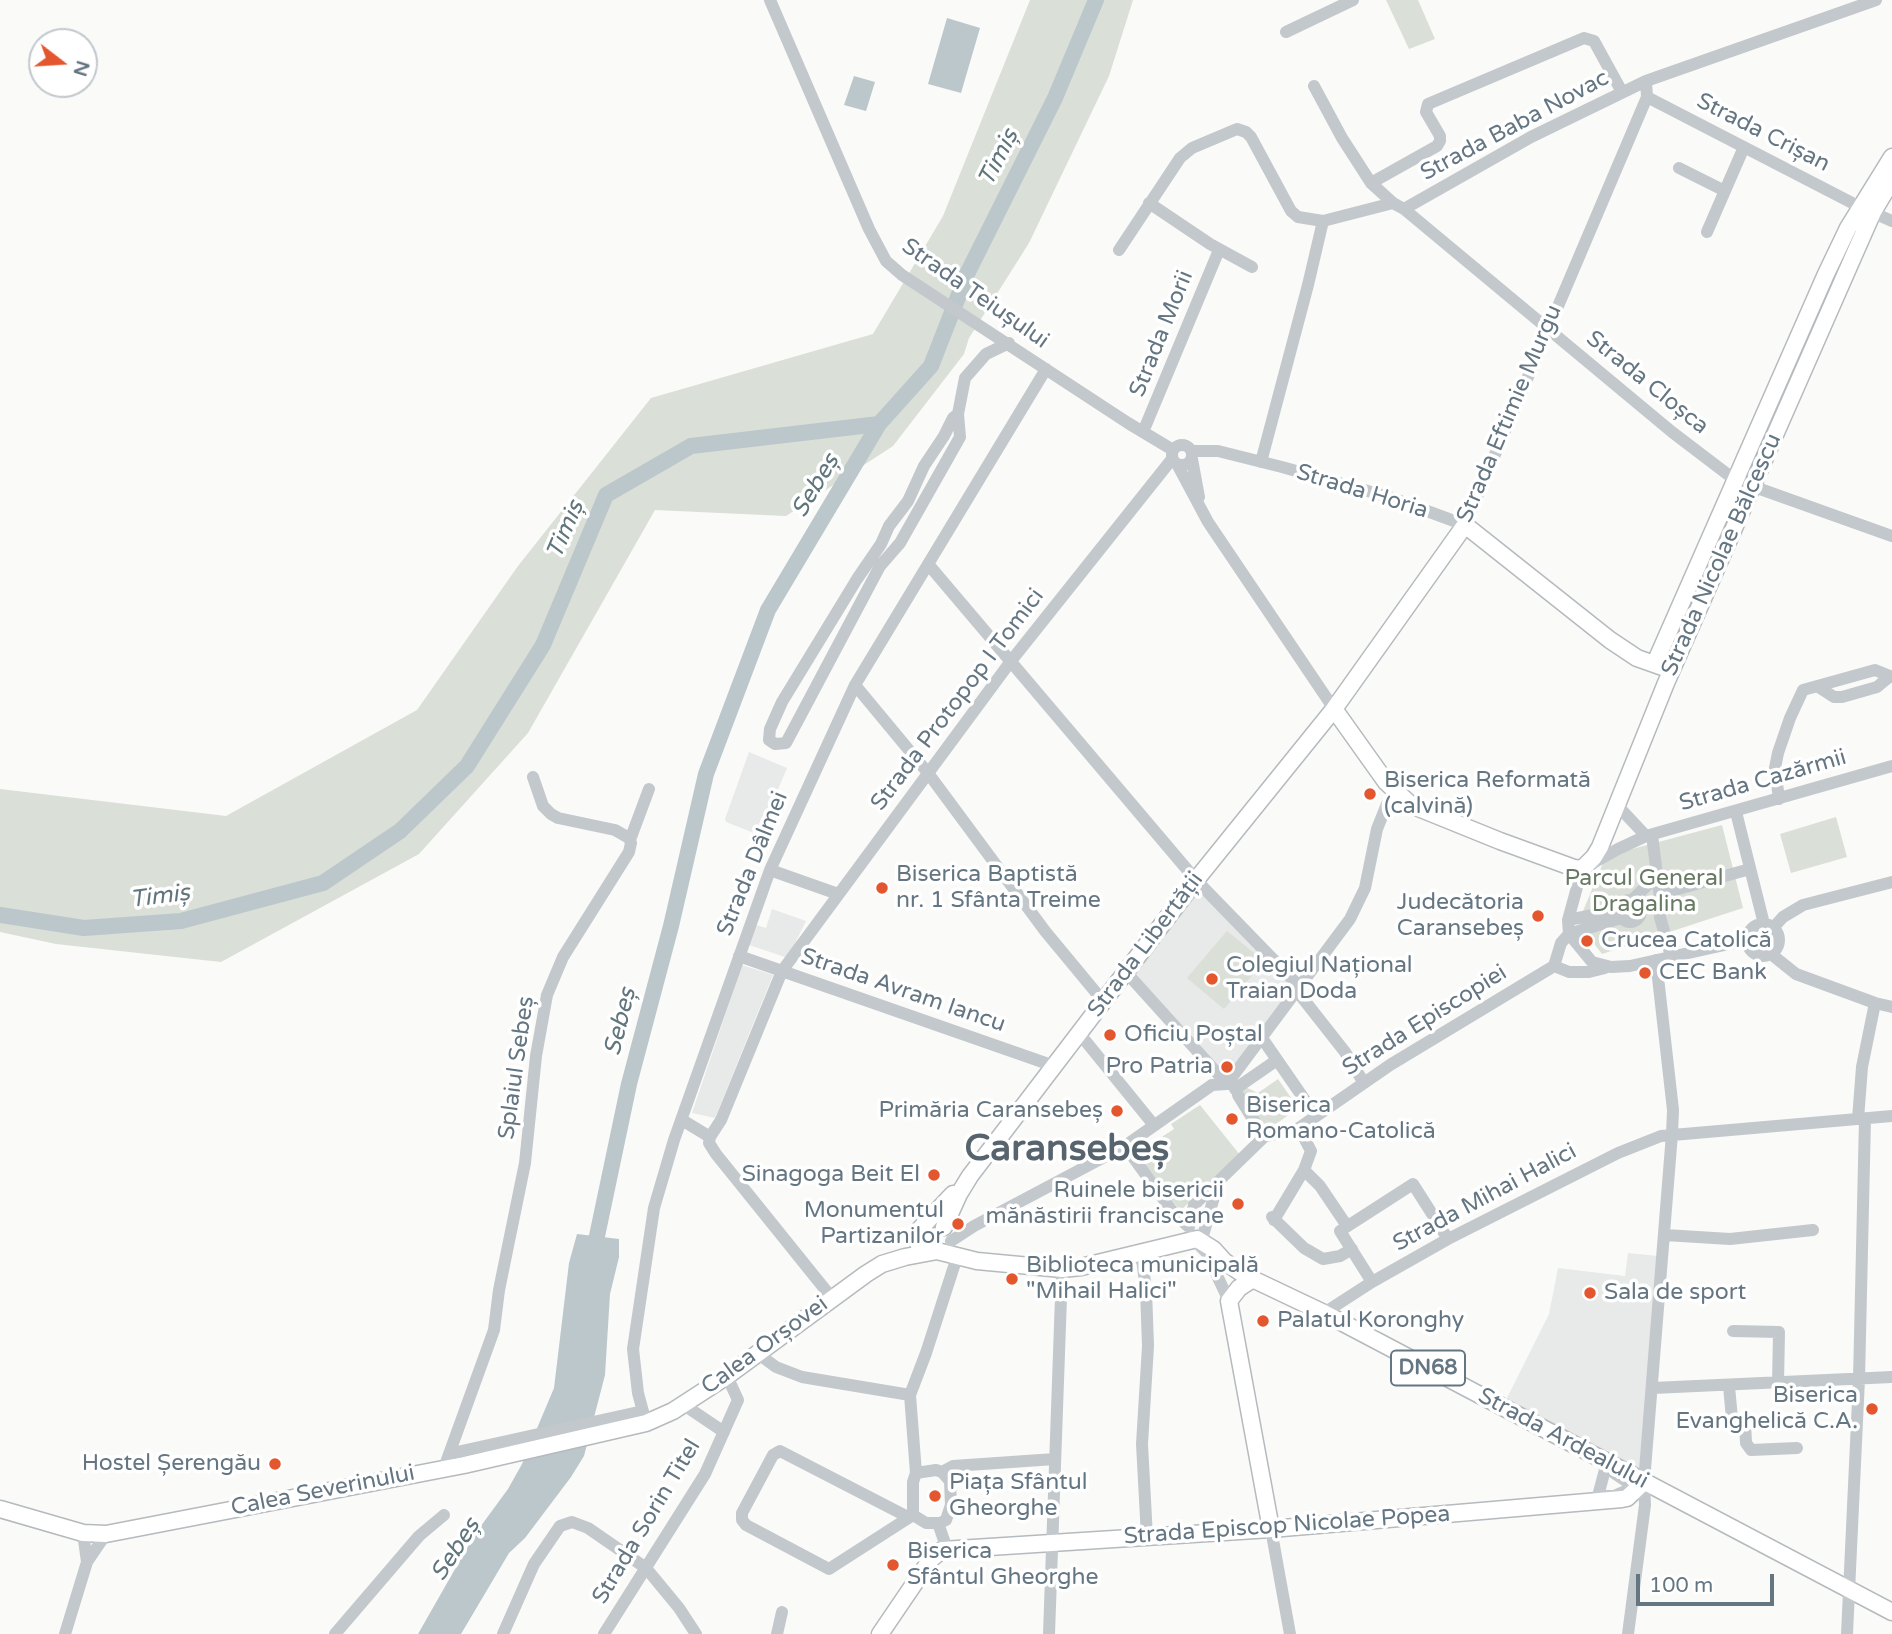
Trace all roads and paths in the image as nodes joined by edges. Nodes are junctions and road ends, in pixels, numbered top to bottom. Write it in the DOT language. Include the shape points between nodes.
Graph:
graph roads {
  1 [pos="770,0"];
  2 [pos="1353,0"];
  3 [pos="1876,0"];
  4 [pos="1286,32"];
  5 [pos="1646,81"];
  6 [pos="1314,86"];
  7 [pos="1622,92"];
  8 [pos="1647,97"];
  9 [pos="1744,147"];
  10 [pos="1892,157"];
  11 [pos="1679,168"];
  12 [pos="1892,180"];
  13 [pos="1371,183"];
  14 [pos="1725,191"];
  15 [pos="1149,203"];
  16 [pos="1399,206"];
  17 [pos="1866,210"];
  18 [pos="1323,221"];
  19 [pos="1892,221"];
  20 [pos="1707,232"];
  21 [pos="1119,250"];
  22 [pos="1219,250"];
  23 [pos="1252,267"];
  24 [pos="1547,328"];
  25 [pos="1014,347"];
  26 [pos="1046,369"];
  27 [pos="958,414"];
  28 [pos="1143,432"];
  29 [pos="1192,455"];
  30 [pos="1174,458"];
  31 [pos="1261,462"];
  32 [pos="1735,480"];
  33 [pos="1752,488"];
  34 [pos="1200,507"];
  35 [pos="1465,525"];
  36 [pos="1892,536"];
  37 [pos="928,564"];
  38 [pos="1010,661"];
  39 [pos="1655,663"];
  40 [pos="1671,670"];
  41 [pos="1891,676"];
  42 [pos="855,685"];
  43 [pos="1334,709"];
  44 [pos="1892,766"];
  45 [pos="928,773"];
  46 [pos="533,777"];
  47 [pos="649,789"];
  48 [pos="1396,792"];
  49 [pos="1779,799"];
  50 [pos="1617,805"];
  51 [pos="1736,812"];
  52 [pos="1649,836"];
  53 [pos="630,840"];
  54 [pos="1582,869"];
  55 [pos="1751,869"];
  56 [pos="770,870"];
  57 [pos="1657,876"];
  58 [pos="1196,880"];
  59 [pos="1892,882"];
  60 [pos="838,894"];
  61 [pos="1660,894"];
  62 [pos="1632,900"];
  63 [pos="1620,914"];
  64 [pos="1641,914"];
  65 [pos="1661,917"];
  66 [pos="1769,926"];
  67 [pos="1568,927"];
  68 [pos="1747,940"];
  69 [pos="1770,954"];
  70 [pos="739,956"];
  71 [pos="1671,956"];
  72 [pos="1656,960"];
  73 [pos="1555,966"];
  74 [pos="1611,967"];
  75 [pos="782,971"];
  76 [pos="1125,971"];
  77 [pos="1299,989"];
  78 [pos="1103,1001"];
  79 [pos="1875,1003"];
  80 [pos="1892,1007"];
  81 [pos="1079,1033"];
  82 [pos="1262,1038"];
  83 [pos="1277,1060"];
  84 [pos="1054,1066"];
  85 [pos="1364,1083"];
  86 [pos="1233,1089"];
  87 [pos="1311,1110"];
  88 [pos="1892,1116"];
  89 [pos="1861,1119"];
  90 [pos="682,1120"];
  91 [pos="1153,1124"];
  92 [pos="1300,1128"];
  93 [pos="1672,1134"];
  94 [pos="710,1137"];
  95 [pos="1264,1137"];
  96 [pos="1125,1146"];
  97 [pos="1304,1170"];
  98 [pos="1218,1183"];
  99 [pos="963,1185"];
  100 [pos="922,1227"];
  101 [pos="1344,1228"];
  102 [pos="1813,1230"];
  103 [pos="1665,1235"];
  104 [pos="1448,1239"];
  105 [pos="1202,1241"];
  106 [pos="953,1244"];
  107 [pos="1352,1249"];
  108 [pos="932,1251"];
  109 [pos="1141,1251"];
  110 [pos="882,1264"];
  111 [pos="1062,1269"];
  112 [pos="1253,1279"];
  113 [pos="1372,1282"];
  114 [pos="832,1298"];
  115 [pos="1228,1301"];
  116 [pos="1324,1313"];
  117 [pos="1733,1331"];
  118 [pos="757,1353"];
  119 [pos="727,1376"];
  120 [pos="1892,1377"];
  121 [pos="1859,1379"];
  122 [pos="1778,1383"];
  123 [pos="1729,1386"];
  124 [pos="1653,1388"];
  125 [pos="910,1395"];
  126 [pos="684,1405"];
  127 [pos="638,1419"];
  128 [pos="724,1432"];
  129 [pos="1797,1448"];
  130 [pos="463,1455"];
  131 [pos="1055,1460"];
  132 [pos="1606,1465"];
  133 [pos="444,1468"];
  134 [pos="942,1472"];
  135 [pos="916,1473"];
  136 [pos="1644,1482"];
  137 [pos="1597,1499"];
  138 [pos="0,1509"];
  139 [pos="444,1515"];
  140 [pos="910,1516"];
  141 [pos="938,1523"];
  142 [pos="1271,1529"];
  143 [pos="83,1533"];
  144 [pos="106,1534"];
  145 [pos="1147,1537"];
  146 [pos="1052,1543"];
  147 [pos="947,1549"];
  148 [pos="87,1562"];
  149 [pos="646,1568"];
  150 [pos="1849,1589"];
  151 [pos="782,1612"];
  152 [pos="1892,1612"];
  153 [pos="65,1634"];
  154 [pos="335,1634"];
  155 [pos="503,1634"];
  156 [pos="604,1634"];
  157 [pos="696,1634"];
  158 [pos="777,1634"];
  159 [pos="880,1634"];
  160 [pos="1049,1634"];
  161 [pos="1290,1634"];
  162 [pos="1628,1634"];
  163 [pos="1847,1634"];
  1 -- 25 [label="street, Strada Teiușului" via="887,261"];
  2 -- 4 [label="street"];
  3 -- 5 [label="street, Strada Baba Novac"];
  5 -- 7 [label="street, Strada Baba Novac"];
  5 -- 8 [label="street, Strada Baba Novac"];
  6 -- 13 [label="street"];
  7 -- 13 [label="street" via="1594,41 1584,38 1428,104 1426,112 1440,136 1437,146"];
  7 -- 16 [label="street, Strada Baba Novac"];
  8 -- 9 [label="street, Strada Crișan"];
  8 -- 24 [label="street, Strada Eftimie Murgu"];
  9 -- 14 [label="street"];
  9 -- 17 [label="street, Strada Crișan"];
  10 -- 17 [label="main road, Strada Nicolae Bălcescu"];
  11 -- 14 [label="street"];
  12 -- 17 [label="main road, Strada Nicolae Bălcescu"];
  13 -- 16 [label="street"];
  14 -- 20 [label="street"];
  15 -- 18 [label="street" via="1180,158 1237,129 1251,137 1294,215"];
  15 -- 21 [label="street"];
  15 -- 22 [label="street"];
  16 -- 18 [label="street"];
  16 -- 24 [label="street, Strada Cloșca"];
  17 -- 19 [label="street, Strada Crișan"];
  17 -- 32 [label="main road, Strada Nicolae Bălcescu" via="1826,274"];
  17 -- 33 [label="main road, Strada Nicolae Bălcescu"];
  18 -- 31 [label="street"];
  22 -- 23 [label="street"];
  22 -- 28 [label="street, Strada Morii"];
  24 -- 32 [label="street, Strada Cloșca"];
  24 -- 35 [label="street, Strada Eftimie Murgu"];
  25 -- 26 [label="street, Strada Teiușului"];
  25 -- 27 [label="street" via="986,354 965,378"];
  26 -- 28 [label="street, Strada Teiușului"];
  26 -- 37 [label="street, Strada Dâlmei"];
  27 -- 27 [label="street" via="960,437 900,543 880,566 786,743 775,744 769,740 769,729 782,702"];
  28 -- 30 [label="street, Strada Teiușului"];
  29 -- 30 [label="street" via="1186,465"];
  29 -- 30 [label="street, Strada Horia" via="1188,446 1182,445"];
  29 -- 31 [label="street, Strada Horia" via="1218,451"];
  29 -- 34 [label="street"];
  30 -- 34 [label="street"];
  30 -- 38 [label="street, Strada Protopop I Tomici"];
  31 -- 35 [label="street, Strada Horia" via="1389,497"];
  32 -- 33 [label="street, Strada Cloșca"];
  32 -- 39 [label="main road, Strada Nicolae Bălcescu"];
  33 -- 36 [label="street, Strada Cloșca"];
  33 -- 40 [label="main road, Strada Nicolae Bălcescu"];
  34 -- 43 [label="street"];
  35 -- 39 [label="main road, Strada Horia" via="1610,640 1637,658"];
  35 -- 43 [label="main road, Strada Eftimie Murgu"];
  37 -- 38 [label="street"];
  37 -- 42 [label="street, Strada Dâlmei"];
  38 -- 45 [label="street, Strada Protopop I Tomici"];
  38 -- 58 [label="street"];
  39 -- 40 [label="main road, Strada Horia"];
  40 -- 50 [label="main road, Strada Nicolae Bălcescu"];
  41 -- 49 [label="street" via="1875,670 1803,690 1775,768"];
  42 -- 45 [label="street"];
  42 -- 56 [label="street, Strada Dâlmei"];
  43 -- 48 [label="main road"];
  43 -- 58 [label="main road, Strada Libertății"];
  44 -- 49 [label="street, Strada Cazărmii"];
  45 -- 60 [label="street, Strada Protopop I Tomici"];
  45 -- 78 [label="street"];
  46 -- 53 [label="street" via="543,806 551,814 615,830"];
  47 -- 53 [label="street, Splaiul Sebeș"];
  48 -- 54 [label="main road" via="1433,816"];
  48 -- 77 [label="street" via="1377,829 1359,902"];
  49 -- 51 [label="street, Strada Cazărmii"];
  50 -- 52 [label="street"];
  50 -- 54 [label="main road, Strada Nicolae Bălcescu" via="1600,846"];
  51 -- 52 [label="street, Strada Cazărmii"];
  51 -- 55 [label="street"];
  52 -- 54 [label="street, Strada Cazărmii"];
  52 -- 57 [label="street"];
  53 -- 130 [label="street, Splaiul Sebeș" via="629,852 562,957 547,995 523,1174 494,1330 463,1416"];
  54 -- 67 [label="street, Strada Nicolae Bălcescu"];
  55 -- 61 [label="street"];
  55 -- 66 [label="street"];
  56 -- 60 [label="street"];
  56 -- 70 [label="street, Strada Dâlmei"];
  57 -- 61 [label="street"];
  57 -- 62 [label="street"];
  58 -- 76 [label="main road, Strada Libertății"];
  58 -- 77 [label="street"];
  59 -- 66 [label="street" via="1803,905"];
  60 -- 75 [label="street, Strada Protopop I Tomici"];
  61 -- 65 [label="street"];
  62 -- 63 [label="street" via="1622,904"];
  62 -- 64 [label="street"];
  63 -- 64 [label="street" via="1627,922"];
  63 -- 67 [label="street"];
  64 -- 65 [label="street"];
  65 -- 71 [label="street"];
  66 -- 68 [label="street" via="1751,930"];
  66 -- 69 [label="street" via="1779,942"];
  67 -- 73 [label="street, Strada Nicolae Bălcescu"];
  67 -- 74 [label="street" via="1592,962"];
  68 -- 69 [label="street" via="1753,952"];
  68 -- 71 [label="street"];
  69 -- 79 [label="street" via="1796,974"];
  70 -- 75 [label="street, Strada Avram Iancu"];
  70 -- 90 [label="street, Strada Dâlmei"];
  71 -- 72 [label="street"];
  72 -- 74 [label="street"];
  72 -- 93 [label="street"];
  73 -- 74 [label="street" via="1569,972"];
  73 -- 85 [label="street, Strada Episcopiei"];
  75 -- 84 [label="street, Strada Avram Iancu"];
  75 -- 94 [label="street, Strada Protopop I Tomici"];
  76 -- 78 [label="main road, Strada Libertății"];
  76 -- 86 [label="street"];
  77 -- 82 [label="street"];
  77 -- 85 [label="street"];
  78 -- 81 [label="main road, Strada Libertății"];
  79 -- 80 [label="street"];
  79 -- 89 [label="street" via="1861,1067"];
  81 -- 84 [label="main road, Strada Libertății"];
  81 -- 91 [label="street"];
  82 -- 83 [label="street"];
  82 -- 86 [label="street"];
  83 -- 86 [label="street"];
  83 -- 87 [label="street"];
  84 -- 99 [label="main road, Strada Libertății"];
  85 -- 92 [label="street, Strada Episcopiei"];
  86 -- 91 [label="street" via="1212,1085"];
  86 -- 95 [label="street"];
  88 -- 89 [label="street, Strada Mihai Halici"];
  89 -- 93 [label="street, Strada Mihai Halici"];
  89 -- 121 [label="street"];
  90 -- 94 [label="street"];
  90 -- 127 [label="street, Strada Dâlmei" via="654,1208 635,1328"];
  91 -- 96 [label="street"];
  92 -- 95 [label="street, Strada Episcopiei"];
  92 -- 97 [label="street" via="1311,1151"];
  93 -- 103 [label="street"];
  93 -- 104 [label="street, Strada Mihai Halici" via="1619,1153"];
  94 -- 114 [label="street" via="716,1154"];
  95 -- 98 [label="street"];
  96 -- 98 [label="street" via="1175,1215 1189,1227 1194,1205"];
  96 -- 106 [label="street" via="974,1226"];
  97 -- 101 [label="street" via="1320,1186"];
  97 -- 107 [label="street" via="1273,1218 1304,1248 1323,1259"];
  98 -- 105 [label="street"];
  99 -- 100 [label="main road, Strada Libertății"];
  99 -- 106 [label="main road, Strada Libertății"];
  100 -- 106 [label="main road" via="936,1222"];
  100 -- 108 [label="main road" via="917,1242"];
  100 -- 110 [label="main road, Calea Orșovei"];
  101 -- 104 [label="street" via="1413,1184"];
  101 -- 107 [label="street"];
  102 -- 103 [label="street" via="1730,1239"];
  103 -- 124 [label="street"];
  104 -- 113 [label="street, Strada Mihai Halici"];
  105 -- 109 [label="main road"];
  105 -- 112 [label="main road, Strada Ardealului / DN68"];
  105 -- 115 [label="street" via="1200,1246"];
  106 -- 108 [label="main road, Strada Libertății"];
  106 -- 111 [label="main road"];
  106 -- 125 [label="street" via="926,1353"];
  107 -- 113 [label="street"];
  108 -- 110 [label="main road, Calea Orșovei"];
  109 -- 111 [label="main road"];
  109 -- 145 [label="street" via="1148,1346 1142,1444"];
  110 -- 114 [label="main road, Calea Orșovei"];
  111 -- 131 [label="street"];
  112 -- 115 [label="main road"];
  112 -- 116 [label="main road, Strada Ardealului / DN68"];
  113 -- 116 [label="street, Strada Mihai Halici"];
  114 -- 118 [label="main road, Calea Orșovei"];
  115 -- 142 [label="main road"];
  116 -- 132 [label="main road, Strada Ardealului / DN68"];
  117 -- 122 [label="street" via="1779,1332"];
  118 -- 119 [label="main road, Calea Orșovei"];
  118 -- 125 [label="street" via="802,1377"];
  119 -- 126 [label="main road, Calea Orșovei"];
  119 -- 128 [label="street, Strada Sorin Titel" via="738,1400"];
  120 -- 121 [label="street"];
  121 -- 122 [label="street"];
  121 -- 150 [label="street"];
  122 -- 123 [label="street"];
  123 -- 124 [label="street"];
  123 -- 129 [label="street" via="1732,1419 1752,1422 1745,1443 1748,1448"];
  124 -- 136 [label="street"];
  125 -- 135 [label="street"];
  126 -- 127 [label="main road, Calea Orșovei"];
  126 -- 128 [label="street, Strada Sorin Titel"];
  127 -- 130 [label="main road, Calea Severinului"];
  127 -- 130 [label="street" via="497,1443"];
  128 -- 149 [label="street, Strada Sorin Titel" via="705,1474"];
  130 -- 133 [label="main road, Calea Severinului"];
  130 -- 133 [label="street, Splaiul Sebeș"];
  131 -- 134 [label="street" via="953,1466"];
  131 -- 146 [label="street"];
  132 -- 136 [label="main road, Strada Ardealului / DN68"];
  132 -- 137 [label="street"];
  132 -- 137 [label="street" via="1626,1480 1628,1490"];
  133 -- 144 [label="main road, Calea Severinului"];
  134 -- 135 [label="street"];
  134 -- 141 [label="street" via="950,1480 951,1505 946,1520"];
  135 -- 140 [label="street"];
  136 -- 137 [label="main road, Strada Episcop Nicolae Popea" via="1627,1498"];
  136 -- 150 [label="main road, Strada Ardealului / DN68"];
  136 -- 162 [label="street" via="1645,1506"];
  137 -- 142 [label="main road, Strada Episcop Nicolae Popea"];
  138 -- 143 [label="main road, Calea Severinului"];
  139 -- 154 [label="street" via="419,1536"];
  140 -- 140 [label="street" via="829,1569 742,1520 773,1455 780,1451"];
  140 -- 141 [label="street"];
  141 -- 147 [label="street"];
  142 -- 145 [label="main road, Strada Episcop Nicolae Popea"];
  142 -- 161 [label="street"];
  143 -- 144 [label="main road, Calea Severinului"];
  143 -- 148 [label="street"];
  144 -- 148 [label="street"];
  145 -- 146 [label="main road, Strada Episcop Nicolae Popea"];
  146 -- 147 [label="main road, Strada Episcop Nicolae Popea"];
  146 -- 160 [label="street"];
  147 -- 159 [label="main road" via="931,1559"];
  148 -- 153 [label="street"];
  149 -- 155 [label="street" via="581,1525 560,1526 534,1564"];
  149 -- 156 [label="street, Strada Sorin Titel"];
  149 -- 157 [label="street"];
  150 -- 152 [label="main road, Strada Ardealului / DN68"];
  150 -- 163 [label="street"];
  151 -- 158 [label="street"];
}
